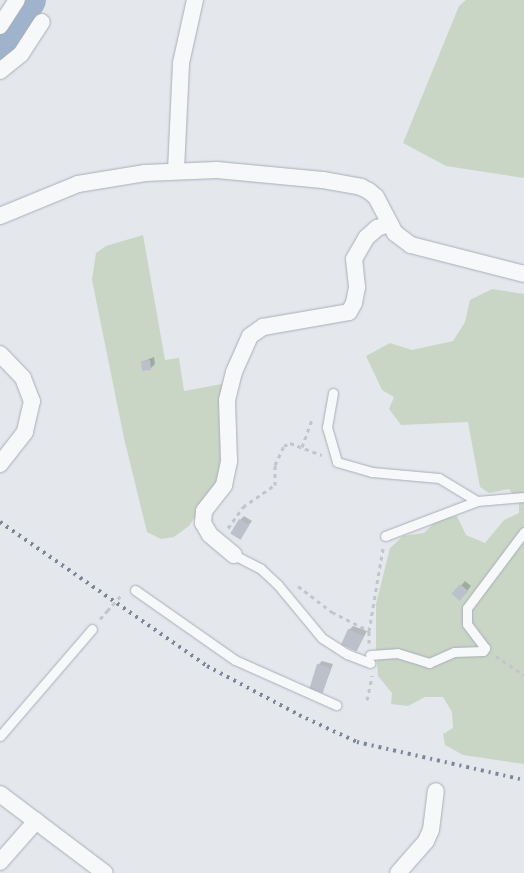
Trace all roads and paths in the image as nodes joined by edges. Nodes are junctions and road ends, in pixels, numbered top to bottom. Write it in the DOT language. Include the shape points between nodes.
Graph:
graph roads {
  1 [pos="17,0"];
  2 [pos="195,0"];
  3 [pos="42,22"];
  4 [pos="0,26"];
  5 [pos="0,71"];
  6 [pos="176,170"];
  7 [pos="0,216"];
  8 [pos="389,224"];
  9 [pos="524,274"];
  10 [pos="0,354"];
  11 [pos="333,392"];
  12 [pos="337,462"];
  13 [pos="0,464"];
  14 [pos="524,497"];
  15 [pos="477,501"];
  16 [pos="524,532"];
  17 [pos="385,536"];
  18 [pos="218,543"];
  19 [pos="234,555"];
  20 [pos="294,583"];
  21 [pos="135,590"];
  22 [pos="123,593"];
  23 [pos="107,611"];
  24 [pos="92,629"];
  25 [pos="368,631"];
  26 [pos="485,648"];
  27 [pos="370,659"];
  28 [pos="524,676"];
  29 [pos="367,700"];
  30 [pos="336,705"];
  31 [pos="0,736"];
  32 [pos="436,791"];
  33 [pos="0,794"];
  34 [pos="36,822"];
  35 [pos="0,862"];
  36 [pos="104,873"];
  37 [pos="398,873"];
  1 -- 4 [label="street"];
  2 -- 6 [label="street" via="181,63"];
  3 -- 5 [label="street" via="21,54"];
  6 -- 7 [label="street" via="78,184"];
  6 -- 8 [label="street" via="217,170 361,187 376,197"];
  8 -- 9 [label="street" via="402,241 411,245"];
  8 -- 18 [label="street" via="377,228 366,238 354,259 357,286 349,312 263,327 250,336 234,372 227,400 229,460 224,485 204,511 204,523"];
  10 -- 13 [label="street" via="23,378 32,401 25,432"];
  11 -- 12 [label="lane" via="327,427"];
  12 -- 15 [label="lane" via="372,472 439,478"];
  12 -- 18 [label="path" via="302,446 290,443 284,446 275,465 275,485 243,507"];
  14 -- 15 [label="lane"];
  15 -- 17 [label="lane"];
  16 -- 26 [label="lane" via="467,608 467,624"];
  17 -- 25 [label="path"];
  18 -- 19 [label="street"];
  19 -- 27 [label="lane" via="261,569 278,585 322,638 347,654"];
  20 -- 25 [label="path" via="332,612"];
  21 -- 30 [label="lane" via="235,660"];
  22 -- 23 [label="path, bridge"];
  24 -- 31 [label="lane"];
  25 -- 27 [label="path"];
  26 -- 27 [label="lane" via="483,651 454,652 429,663 397,653"];
  26 -- 28 [label="path"];
  27 -- 29 [label="path" via="372,675"];
  32 -- 37 [label="street" via="431,830 426,841"];
  33 -- 34 [label="street"];
  34 -- 35 [label="street"];
  34 -- 36 [label="street"];
}
